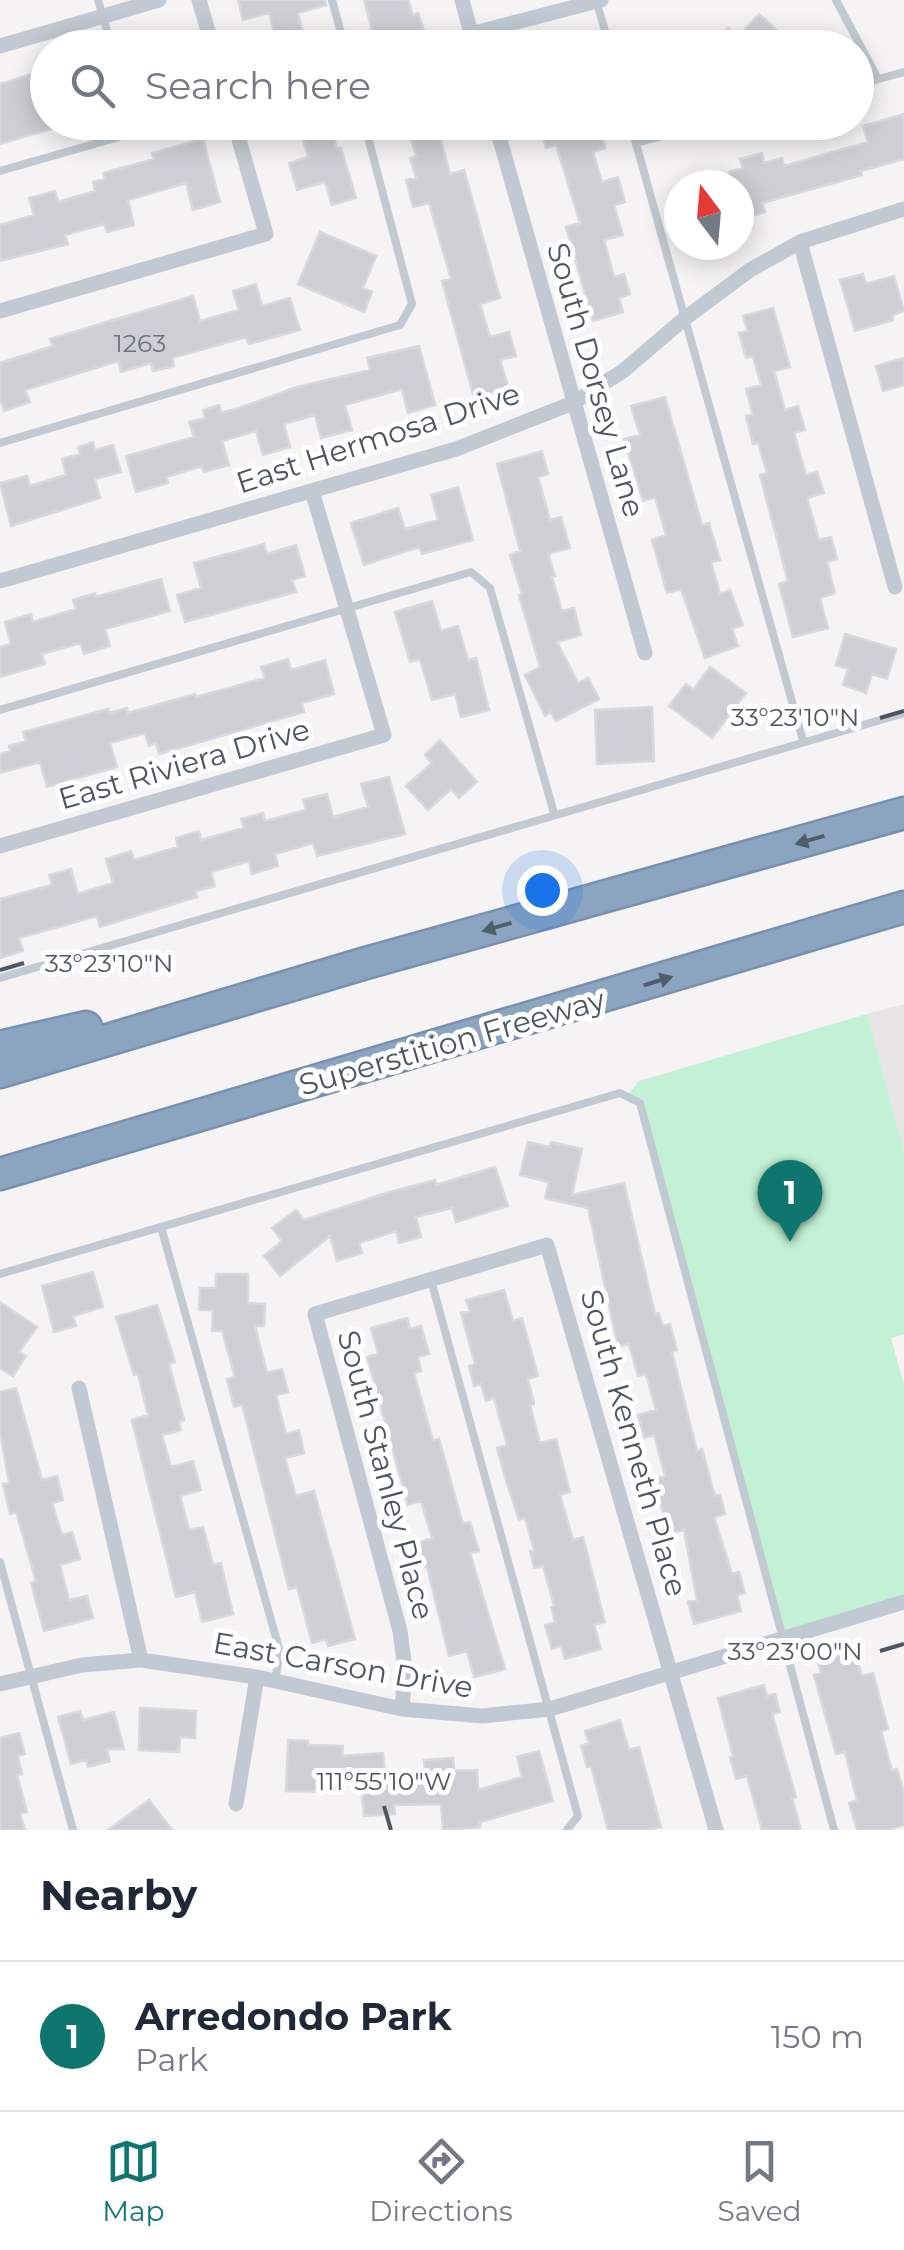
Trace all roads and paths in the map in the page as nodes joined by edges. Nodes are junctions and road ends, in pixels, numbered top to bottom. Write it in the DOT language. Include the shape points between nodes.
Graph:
graph roads {
  1 [pos="159,0"];
  2 [pos="199,0"];
  3 [pos="332,0"];
  4 [pos="462,0"];
  5 [pos="598,0"];
  6 [pos="836,0"];
  7 [pos="101,8"];
  8 [pos="43,30"];
  9 [pos="207,30"];
  10 [pos="340,30"];
  11 [pos="470,30"];
  12 [pos="507,30"];
  13 [pos="606,30"];
  14 [pos="852,30"];
  15 [pos="30,35"];
  16 [pos="0,46"];
  17 [pos="874,71"];
  18 [pos="904,72"];
  19 [pos="878,79"];
  20 [pos="874,80"];
  21 [pos="106,140"];
  22 [pos="239,140"];
  23 [pos="369,140"];
  24 [pos="500,140"];
  25 [pos="635,140"];
  26 [pos="650,140"];
  27 [pos="636,144"];
  28 [pos="0,172"];
  29 [pos="904,210"];
  30 [pos="800,242"];
  31 [pos="0,310"];
  32 [pos="684,319"];
  33 [pos="573,404"];
  34 [pos="0,442"];
  35 [pos="312,491"];
  36 [pos="0,581"];
  37 [pos="895,588"];
  38 [pos="346,608"];
  39 [pos="645,653"];
  40 [pos="0,710"];
  41 [pos="904,712"];
  42 [pos="803,742"];
  43 [pos="554,813"];
  44 [pos="904,814"];
  45 [pos="0,846"];
  46 [pos="904,907"];
  47 [pos="366,963"];
  48 [pos="0,978"];
  49 [pos="0,1047"];
  50 [pos="396,1059"];
  51 [pos="0,1072"];
  52 [pos="0,1174"];
  53 [pos="0,1195"];
  54 [pos="161,1227"];
  55 [pos="0,1274"];
  56 [pos="431,1280"];
  57 [pos="79,1388"];
  58 [pos="0,1562"];
  59 [pos="904,1602"];
  60 [pos="782,1638"];
  61 [pos="141,1660"];
  62 [pos="672,1674"];
  63 [pos="32,1676"];
  64 [pos="257,1677"];
  65 [pos="275,1681"];
  66 [pos="0,1684"];
  67 [pos="402,1709"];
  68 [pos="550,1709"];
  69 [pos="236,1804"];
  70 [pos="73,1830"];
  71 [pos="567,1830"];
  72 [pos="716,1830"];
  73 [pos="834,1830"];
  1 -- 7 [label="street"];
  2 -- 9 [label="street"];
  3 -- 10 [label="lane"];
  4 -- 11 [label="street"];
  5 -- 12 [label="street"];
  5 -- 13 [label="lane"];
  6 -- 14 [label="lane"];
  7 -- 8 [label="street"];
  15 -- 16 [label="street"];
  17 -- 19 [label="lane"];
  18 -- 19 [label="lane"];
  19 -- 20 [label="lane"];
  21 -- 28 [label="lane"];
  22 -- 31 [label="street" via="266,234"];
  23 -- 34 [label="lane" via="412,304 400,325"];
  24 -- 33 [label="street, South Dorsey Lane"];
  25 -- 27 [label="lane"];
  26 -- 27 [label="lane"];
  27 -- 32 [label="lane"];
  29 -- 30 [label="street, East Hermosa Drive"];
  30 -- 32 [label="street, East Hermosa Drive"];
  30 -- 37 [label="street"];
  32 -- 33 [label="street, East Hermosa Drive"];
  32 -- 42 [label="lane"];
  33 -- 35 [label="street, East Hermosa Drive" via="456,449"];
  33 -- 39 [label="street, South Dorsey Lane"];
  35 -- 36 [label="street, East Hermosa Drive"];
  35 -- 38 [label="street"];
  38 -- 40 [label="lane"];
  38 -- 43 [label="lane" via="471,572 490,588"];
  38 -- 45 [label="street, East Riviera Drive" via="384,735"];
  41 -- 42 [label="lane"];
  42 -- 43 [label="lane"];
  43 -- 48 [label="lane"];
  44 -- 47 [label="highway, one-way"];
  50 -- 46 [label="highway, Superstition Freeway, one-way"];
  47 -- 49 [label="highway"];
  47 -- 51 [label="highway"];
  50 -- 52 [label="highway, Superstition Freeway"];
  50 -- 53 [label="highway"];
  54 -- 55 [label="lane"];
  54 -- 60 [label="lane" via="620,1094 640,1104"];
  54 -- 65 [label="lane" via="280,1652"];
  56 -- 62 [label="street, South Kenneth Place" via="548,1245"];
  56 -- 67 [label="street, South Stanley Place" via="316,1314 400,1631"];
  56 -- 68 [label="lane"];
  57 -- 61 [label="street"];
  58 -- 63 [label="lane"];
  59 -- 60 [label="street, East Carson Drive"];
  60 -- 62 [label="street, East Carson Drive"];
  60 -- 73 [label="lane"];
  61 -- 63 [label="street, East Carson Drive"];
  61 -- 64 [label="street, East Carson Drive"];
  62 -- 68 [label="street, East Carson Drive"];
  62 -- 72 [label="street, South Kenneth Place"];
  63 -- 66 [label="street, East Carson Drive"];
  63 -- 70 [label="lane"];
  64 -- 65 [label="street, East Carson Drive"];
  64 -- 69 [label="street"];
  65 -- 67 [label="street, East Carson Drive"];
  67 -- 68 [label="street, East Carson Drive" via="482,1716"];
  68 -- 71 [label="lane" via="578,1816"];
}
